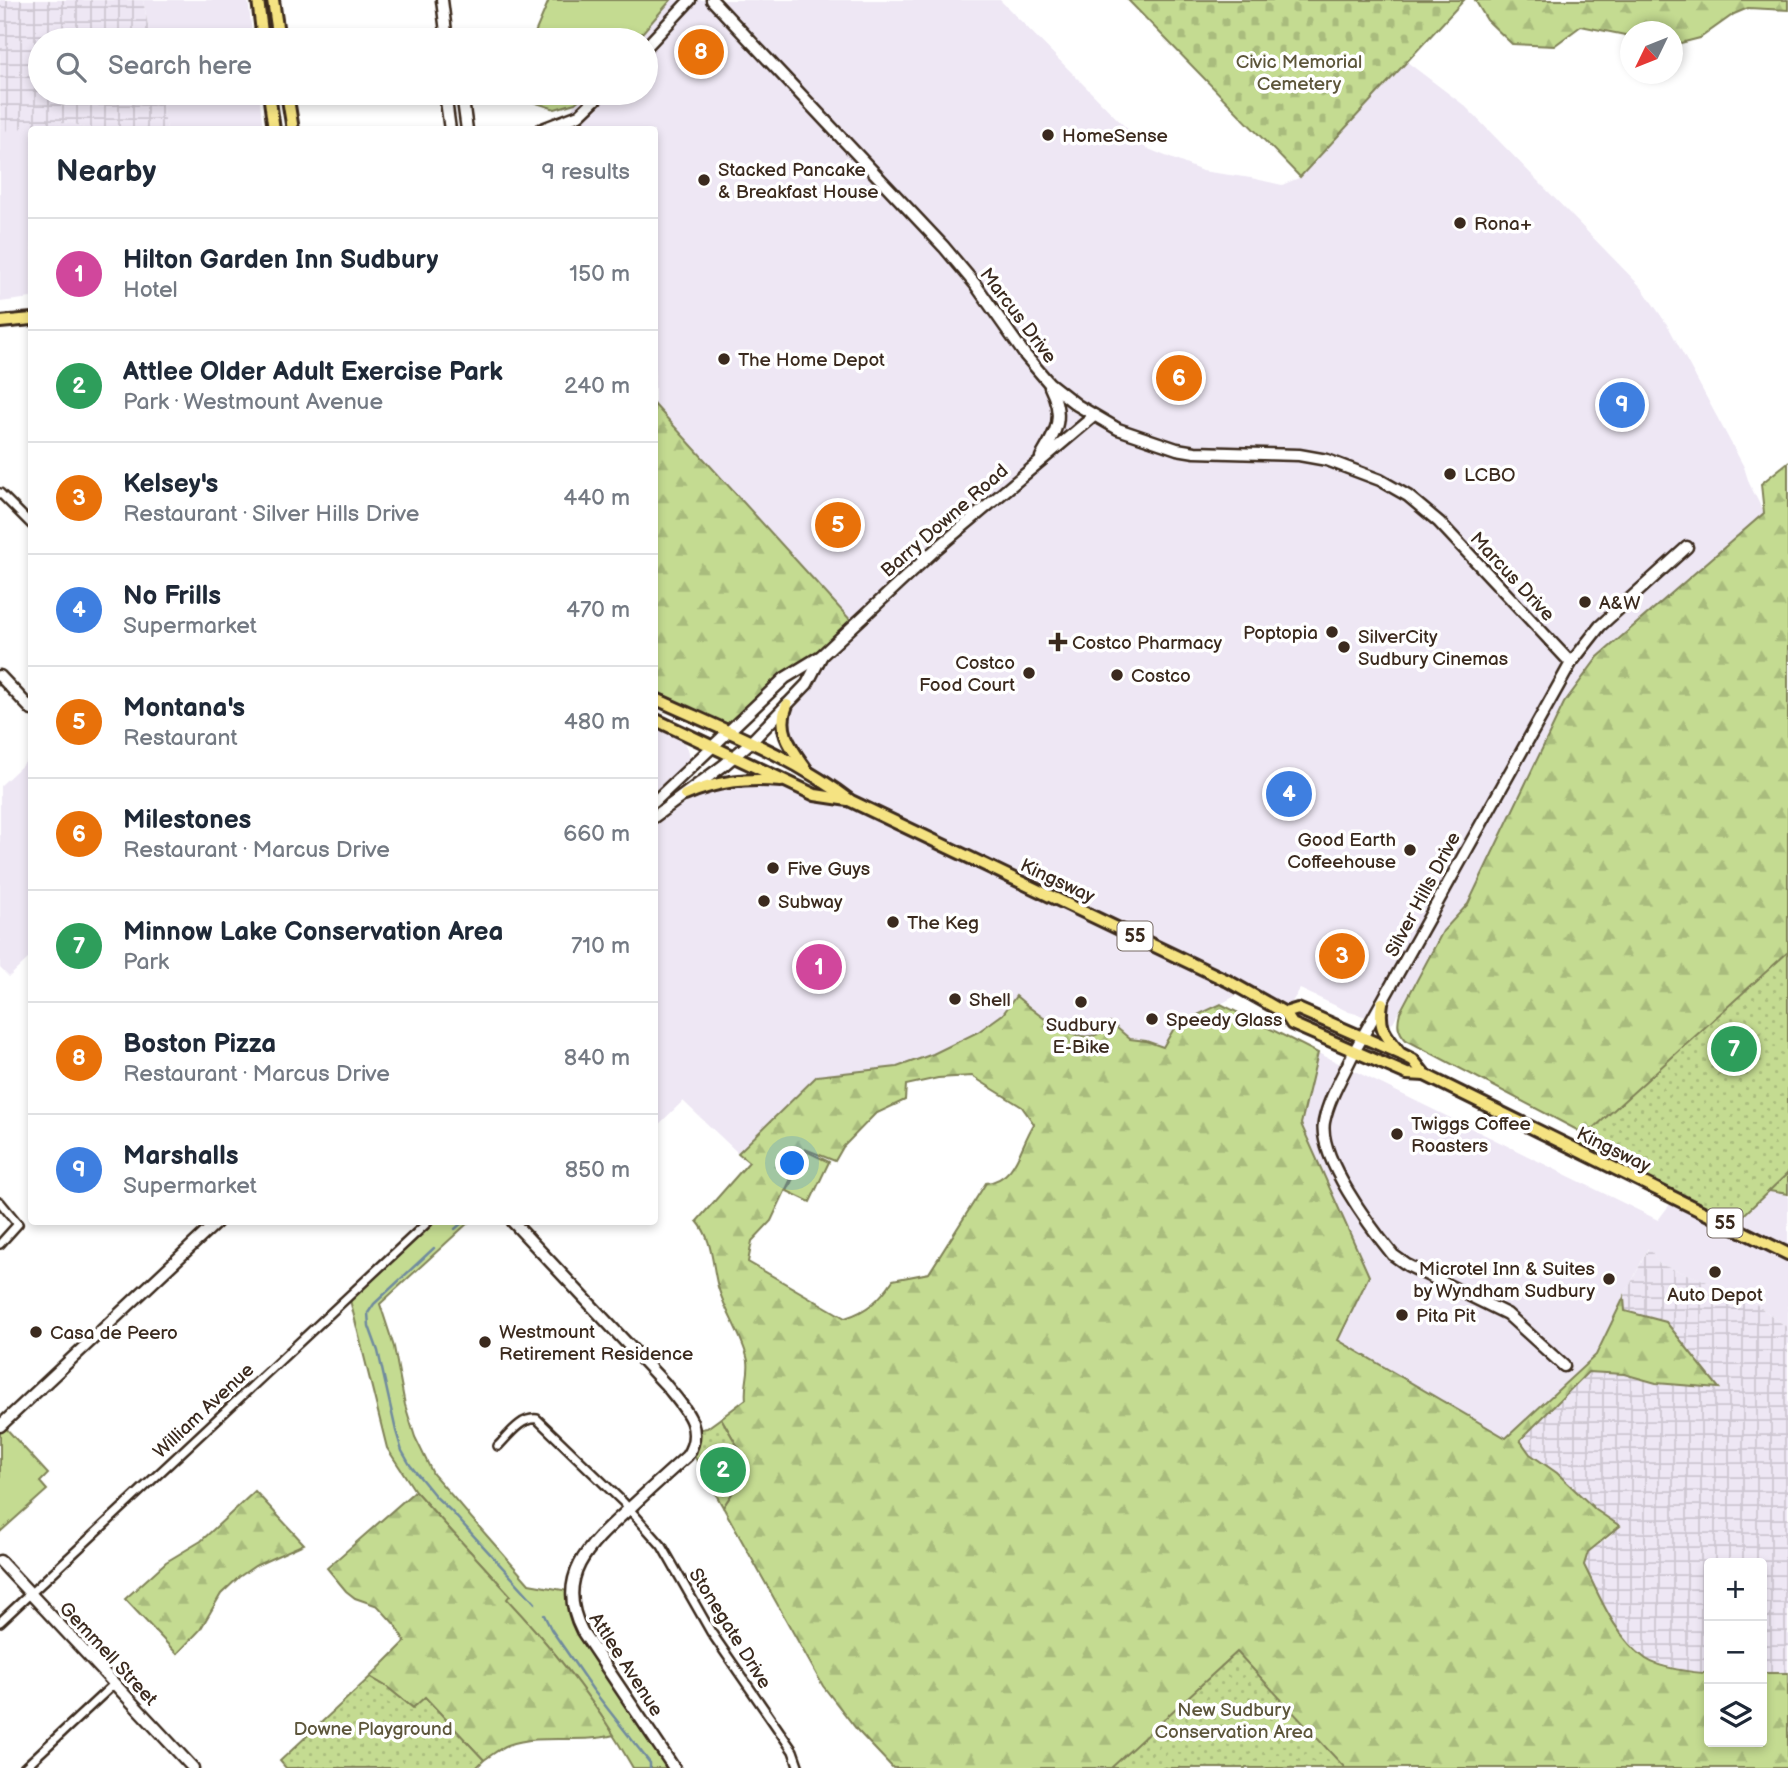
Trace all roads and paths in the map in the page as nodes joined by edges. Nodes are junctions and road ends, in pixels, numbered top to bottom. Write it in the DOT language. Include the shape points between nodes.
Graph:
graph roads {
  1 [pos="257,0"];
  2 [pos="273,0"];
  3 [pos="442,0"];
  4 [pos="690,0"];
  5 [pos="712,0"];
  6 [pos="261,28"];
  7 [pos="277,28"];
  8 [pos="446,28"];
  9 [pos="658,34"];
  10 [pos="271,105"];
  11 [pos="289,105"];
  12 [pos="447,105"];
  13 [pos="463,105"];
  14 [pos="590,105"];
  15 [pos="273,126"];
  16 [pos="292,126"];
  17 [pos="449,126"];
  18 [pos="466,126"];
  19 [pos="550,126"];
  20 [pos="28,320"];
  21 [pos="0,322"];
  22 [pos="1049,383"];
  23 [pos="1094,416"];
  24 [pos="1037,463"];
  25 [pos="0,493"];
  26 [pos="28,521"];
  27 [pos="1687,547"];
  28 [pos="821,656"];
  29 [pos="1570,663"];
  30 [pos="0,676"];
  31 [pos="658,700"];
  32 [pos="28,704"];
  33 [pos="787,705"];
  34 [pos="658,721"];
  35 [pos="729,731"];
  36 [pos="751,742"];
  37 [pos="712,747"];
  38 [pos="735,756"];
  39 [pos="808,771"];
  40 [pos="789,782"];
  41 [pos="685,795"];
  42 [pos="658,798"];
  43 [pos="851,801"];
  44 [pos="658,814"];
  45 [pos="1382,1003"];
  46 [pos="1285,1013"];
  47 [pos="1362,1038"];
  48 [pos="1354,1052"];
  49 [pos="1401,1054"];
  50 [pos="1425,1075"];
  51 [pos="0,1202"];
  52 [pos="214,1225"];
  53 [pos="425,1225"];
  54 [pos="516,1225"];
  55 [pos="0,1244"];
  56 [pos="1788,1254"];
  57 [pos="1564,1366"];
  58 [pos="0,1426"];
  59 [pos="498,1446"];
  60 [pos="629,1509"];
  61 [pos="0,1561"];
  62 [pos="31,1594"];
  63 [pos="0,1622"];
  64 [pos="114,1684"];
  65 [pos="24,1768"];
  66 [pos="193,1768"];
  67 [pos="674,1768"];
  68 [pos="799,1768"];
  1 -- 6 [label="main road"];
  2 -- 7 [label="main road"];
  3 -- 8 [label="street"];
  4 -- 9 [label="street"];
  5 -- 22 [label="street, Marcus Drive" via="944,247"];
  10 -- 15 [label="main road"];
  11 -- 16 [label="main road"];
  12 -- 17 [label="street"];
  13 -- 18 [label="street"];
  14 -- 19 [label="street" via="579,115"];
  20 -- 21 [label="main road"];
  22 -- 23 [label="street, Marcus Drive"];
  22 -- 24 [label="street" via="1059,418"];
  23 -- 24 [label="street, Barry Downe Road"];
  23 -- 29 [label="street, Marcus Drive" via="1177,449 1299,455 1380,480 1439,522"];
  24 -- 28 [label="street, Barry Downe Road" via="934,550"];
  25 -- 26 [label="street"];
  27 -- 29 [label="street, Silver Hills Drive" via="1600,626"];
  28 -- 33 [label="street, Barry Downe Road" via="807,684"];
  28 -- 35 [label="street, Barry Downe Road" via="785,678"];
  29 -- 45 [label="street, Silver Hills Drive"];
  30 -- 32 [label="street"];
  31 -- 35 [label="main road, Kingsway / 55"];
  33 -- 36 [label="street, Barry Downe Road"];
  33 -- 39 [label="main road" via="783,728"];
  34 -- 37 [label="main road, Kingsway / 55"];
  35 -- 36 [label="main road, Kingsway / 55"];
  35 -- 37 [label="street, Barry Downe Road"];
  36 -- 38 [label="street, Barry Downe Road"];
  36 -- 39 [label="main road, Kingsway / 55"];
  37 -- 38 [label="main road, Kingsway / 55"];
  37 -- 42 [label="street, Barry Downe Road"];
  38 -- 40 [label="main road, Kingsway / 55"];
  38 -- 41 [label="street, Barry Downe Road"];
  39 -- 43 [label="main road, Kingsway / 55"];
  40 -- 41 [label="main road" via="731,780"];
  40 -- 43 [label="main road, Kingsway / 55" via="815,795"];
  41 -- 44 [label="street, Barry Downe Road"];
  43 -- 46 [label="main road, Kingsway / 55" via="1228,981"];
  45 -- 47 [label="street, Silver Hills Drive"];
  45 -- 49 [label="main road" via="1381,1026"];
  46 -- 47 [label="main road, Kingsway / 55" via="1298,1009"];
  46 -- 48 [label="main road, Kingsway / 55" via="1292,1024"];
  47 -- 48 [label="street, Silver Hills Drive"];
  47 -- 49 [label="main road, Kingsway / 55"];
  48 -- 50 [label="main road, Kingsway / 55" via="1407,1074"];
  48 -- 57 [label="street, Silver Hills Drive" via="1333,1094 1324,1124 1325,1147 1381,1241 1407,1265 1507,1314"];
  49 -- 50 [label="main road, Kingsway / 55"];
  50 -- 56 [label="main road, Kingsway / 55"];
  51 -- 55 [label="street" via="18,1224"];
  52 -- 58 [label="street"];
  53 -- 62 [label="street, William Avenue"];
  54 -- 60 [label="street, Attlee Avenue" via="666,1384 695,1430 687,1456"];
  59 -- 60 [label="street, Stonegate Drive" via="523,1422 537,1419"];
  60 -- 67 [label="street, Attlee Avenue" via="594,1542 578,1565 573,1592 576,1616"];
  60 -- 68 [label="street, Stonegate Drive" via="662,1546 711,1632 793,1751"];
  61 -- 62 [label="street, Gemmell Street"];
  62 -- 63 [label="street, William Avenue"];
  62 -- 64 [label="street, Gemmell Street"];
  64 -- 65 [label="street"];
  64 -- 66 [label="street, Gemmell Street"];
}
